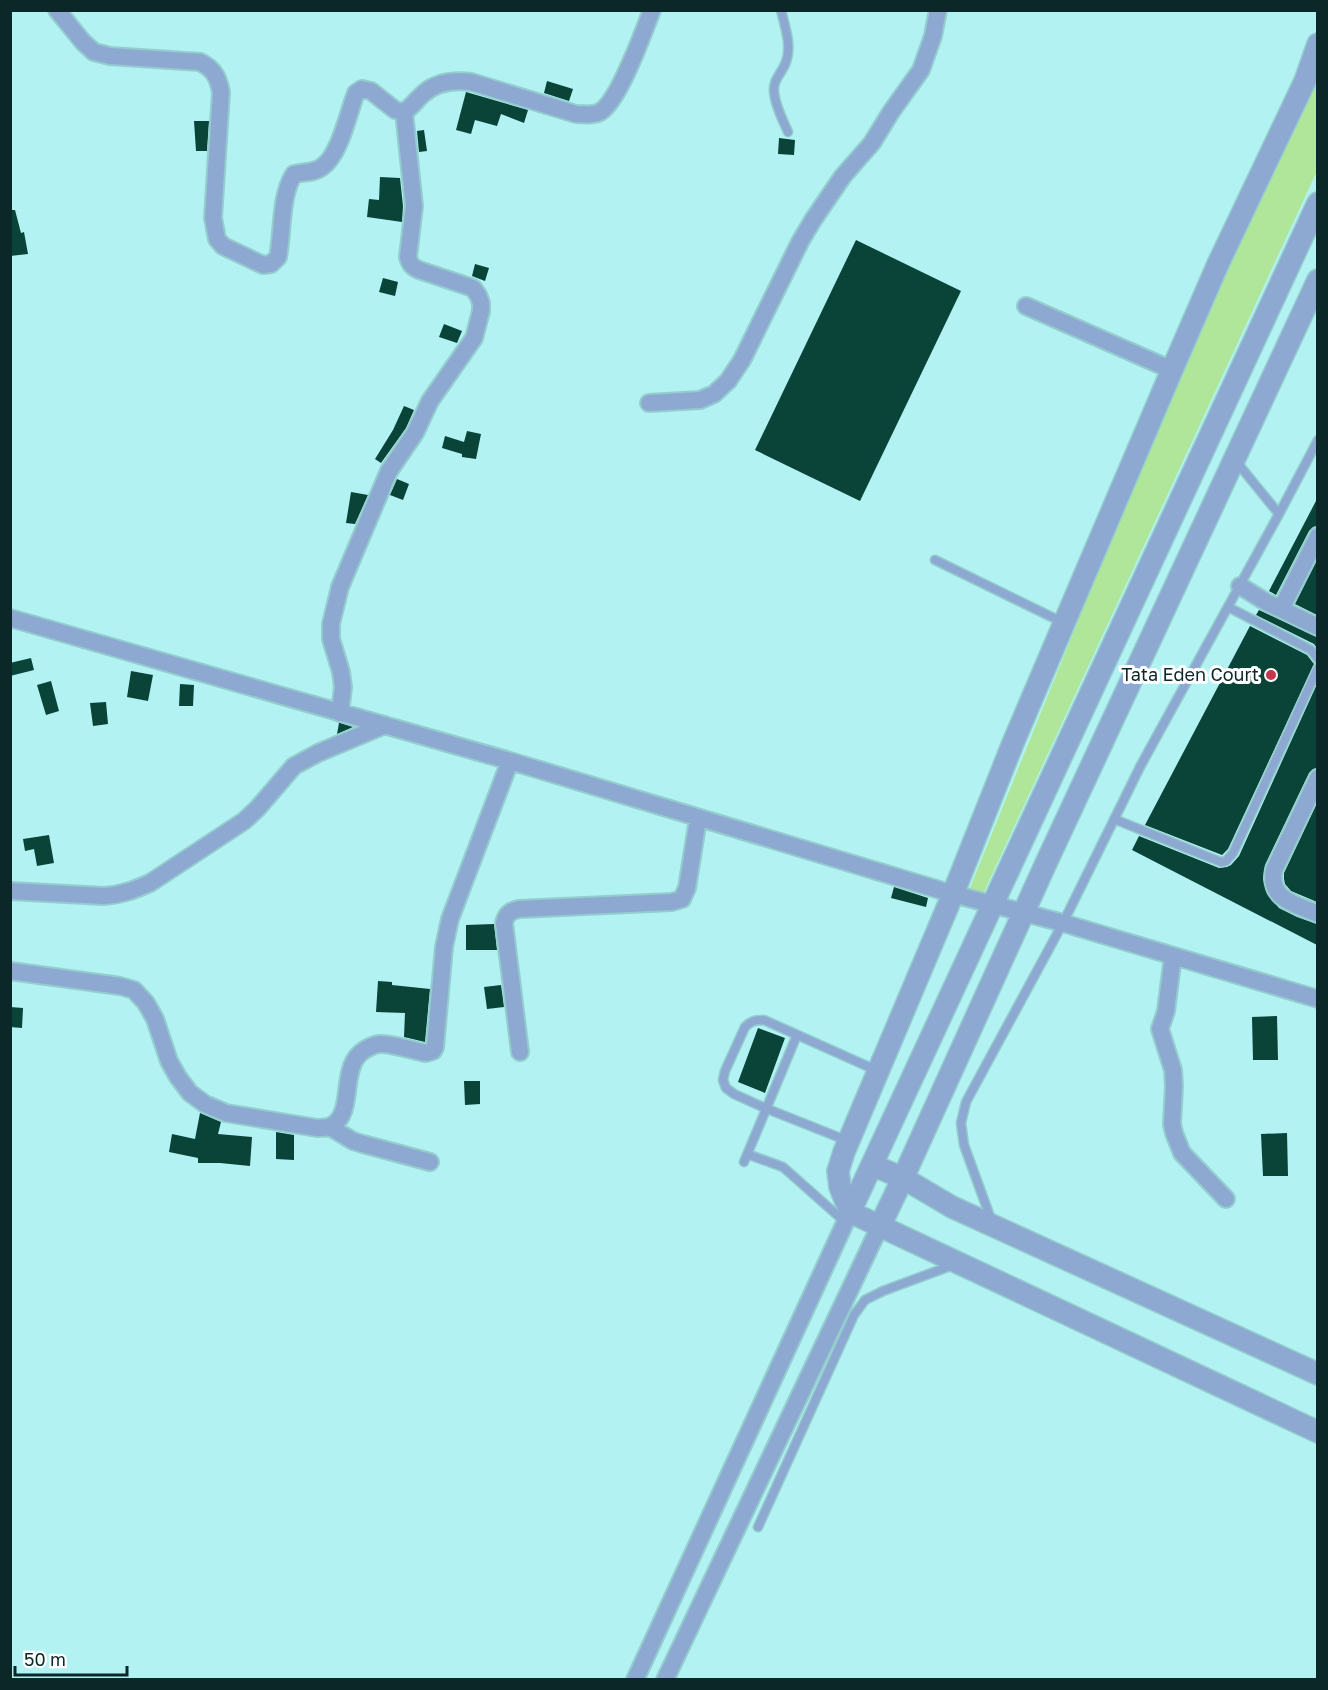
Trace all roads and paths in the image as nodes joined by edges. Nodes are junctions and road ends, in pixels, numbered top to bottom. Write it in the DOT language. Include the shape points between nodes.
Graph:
graph roads {
  1 [pos="57,10"];
  2 [pos="652,10"];
  3 [pos="782,10"];
  4 [pos="938,10"];
  5 [pos="1317,44"];
  6 [pos="404,112"];
  7 [pos="788,132"];
  8 [pos="1317,203"];
  9 [pos="1317,280"];
  10 [pos="1026,306"];
  11 [pos="1172,370"];
  12 [pos="649,403"];
  13 [pos="1317,440"];
  14 [pos="1234,460"];
  15 [pos="1279,514"];
  16 [pos="1315,546"];
  17 [pos="935,560"];
  18 [pos="1240,586"];
  19 [pos="1228,608"];
  20 [pos="1281,609"];
  21 [pos="10,618"];
  22 [pos="1064,624"];
  23 [pos="1317,627"];
  24 [pos="1317,659"];
  25 [pos="1317,668"];
  26 [pos="340,712"];
  27 [pos="385,725"];
  28 [pos="510,761"];
  29 [pos="1317,778"];
  30 [pos="698,819"];
  31 [pos="1114,819"];
  32 [pos="10,891"];
  33 [pos="953,894"];
  34 [pos="992,905"];
  35 [pos="1024,913"];
  36 [pos="1317,914"];
  37 [pos="1063,923"];
  38 [pos="1173,956"];
  39 [pos="10,971"];
  40 [pos="1317,999"];
  41 [pos="797,1035"];
  42 [pos="520,1052"];
  43 [pos="879,1071"];
  44 [pos="765,1108"];
  45 [pos="330,1127"];
  46 [pos="849,1142"];
  47 [pos="430,1162"];
  48 [pos="872,1166"];
  49 [pos="903,1178"];
  50 [pos="1226,1199"];
  51 [pos="847,1217"];
  52 [pos="993,1224"];
  53 [pos="880,1226"];
  54 [pos="956,1263"];
  55 [pos="1317,1374"];
  56 [pos="1317,1432"];
  57 [pos="758,1527"];
  58 [pos="635,1680"];
  59 [pos="664,1680"];
  1 -- 6 [label="street" via="94,52 200,62 218,78 221,92 213,218 216,239 264,265 272,264 278,257 289,182 294,174 312,172 328,162 356,93 362,89 371,91 395,110"];
  2 -- 6 [label="street" via="619,87 599,112 576,114 460,81 432,87"];
  3 -- 7 [label="lane" via="789,52 774,90"];
  4 -- 12 [label="street" via="921,70 813,220 728,381 700,400"];
  5 -- 11 [label="street" via="1305,81"];
  6 -- 26 [label="street" via="414,206 408,257 419,270 473,288 481,311 474,338 430,401 415,433 389,471 340,587 331,624 343,687"];
  8 -- 34 [label="street"];
  9 -- 14 [label="street"];
  10 -- 11 [label="street"];
  11 -- 22 [label="street"];
  13 -- 15 [label="lane"];
  14 -- 15 [label="lane"];
  14 -- 35 [label="street"];
  15 -- 18 [label="lane"];
  16 -- 20 [label="street"];
  17 -- 22 [label="lane"];
  18 -- 19 [label="lane"];
  18 -- 20 [label="street"];
  19 -- 24 [label="lane" via="1311,650"];
  19 -- 31 [label="lane"];
  20 -- 23 [label="street"];
  21 -- 26 [label="street"];
  22 -- 33 [label="street"];
  25 -- 31 [label="lane" via="1233,854 1226,861"];
  26 -- 27 [label="street"];
  27 -- 28 [label="street"];
  27 -- 32 [label="street" via="294,766 244,821 134,891 104,896"];
  28 -- 30 [label="street"];
  28 -- 45 [label="street" via="450,919 435,1047 426,1053 380,1044 359,1053 352,1063 343,1113"];
  29 -- 36 [label="street" via="1272,879 1281,897"];
  30 -- 33 [label="street"];
  30 -- 42 [label="street" via="682,899 519,909 506,915"];
  31 -- 37 [label="lane"];
  33 -- 34 [label="street"];
  33 -- 43 [label="street"];
  34 -- 35 [label="street"];
  34 -- 48 [label="street"];
  35 -- 37 [label="street"];
  35 -- 49 [label="street"];
  37 -- 38 [label="street"];
  37 -- 52 [label="lane" via="966,1102 961,1123 964,1146"];
  38 -- 40 [label="street"];
  38 -- 50 [label="street" via="1160,1029 1173,1070 1173,1133 1182,1153"];
  39 -- 45 [label="street" via="134,990 146,1003 178,1077 205,1104 226,1113"];
  41 -- 43 [label="lane"];
  41 -- 44 [label="lane"];
  41 -- 44 [label="lane" via="764,1020 750,1022 725,1071 726,1088"];
  43 -- 46 [label="street"];
  44 -- 46 [label="lane"];
  44 -- 51 [label="lane" via="746,1158 783,1167"];
  45 -- 47 [label="street" via="353,1141"];
  46 -- 51 [label="street" via="838,1171"];
  48 -- 49 [label="street"];
  48 -- 51 [label="street"];
  49 -- 52 [label="street" via="952,1207"];
  49 -- 53 [label="street"];
  51 -- 53 [label="street"];
  51 -- 58 [label="street"];
  52 -- 55 [label="street"];
  53 -- 54 [label="street"];
  53 -- 59 [label="street"];
  54 -- 56 [label="street"];
  54 -- 57 [label="lane" via="865,1300 854,1315"];
}
